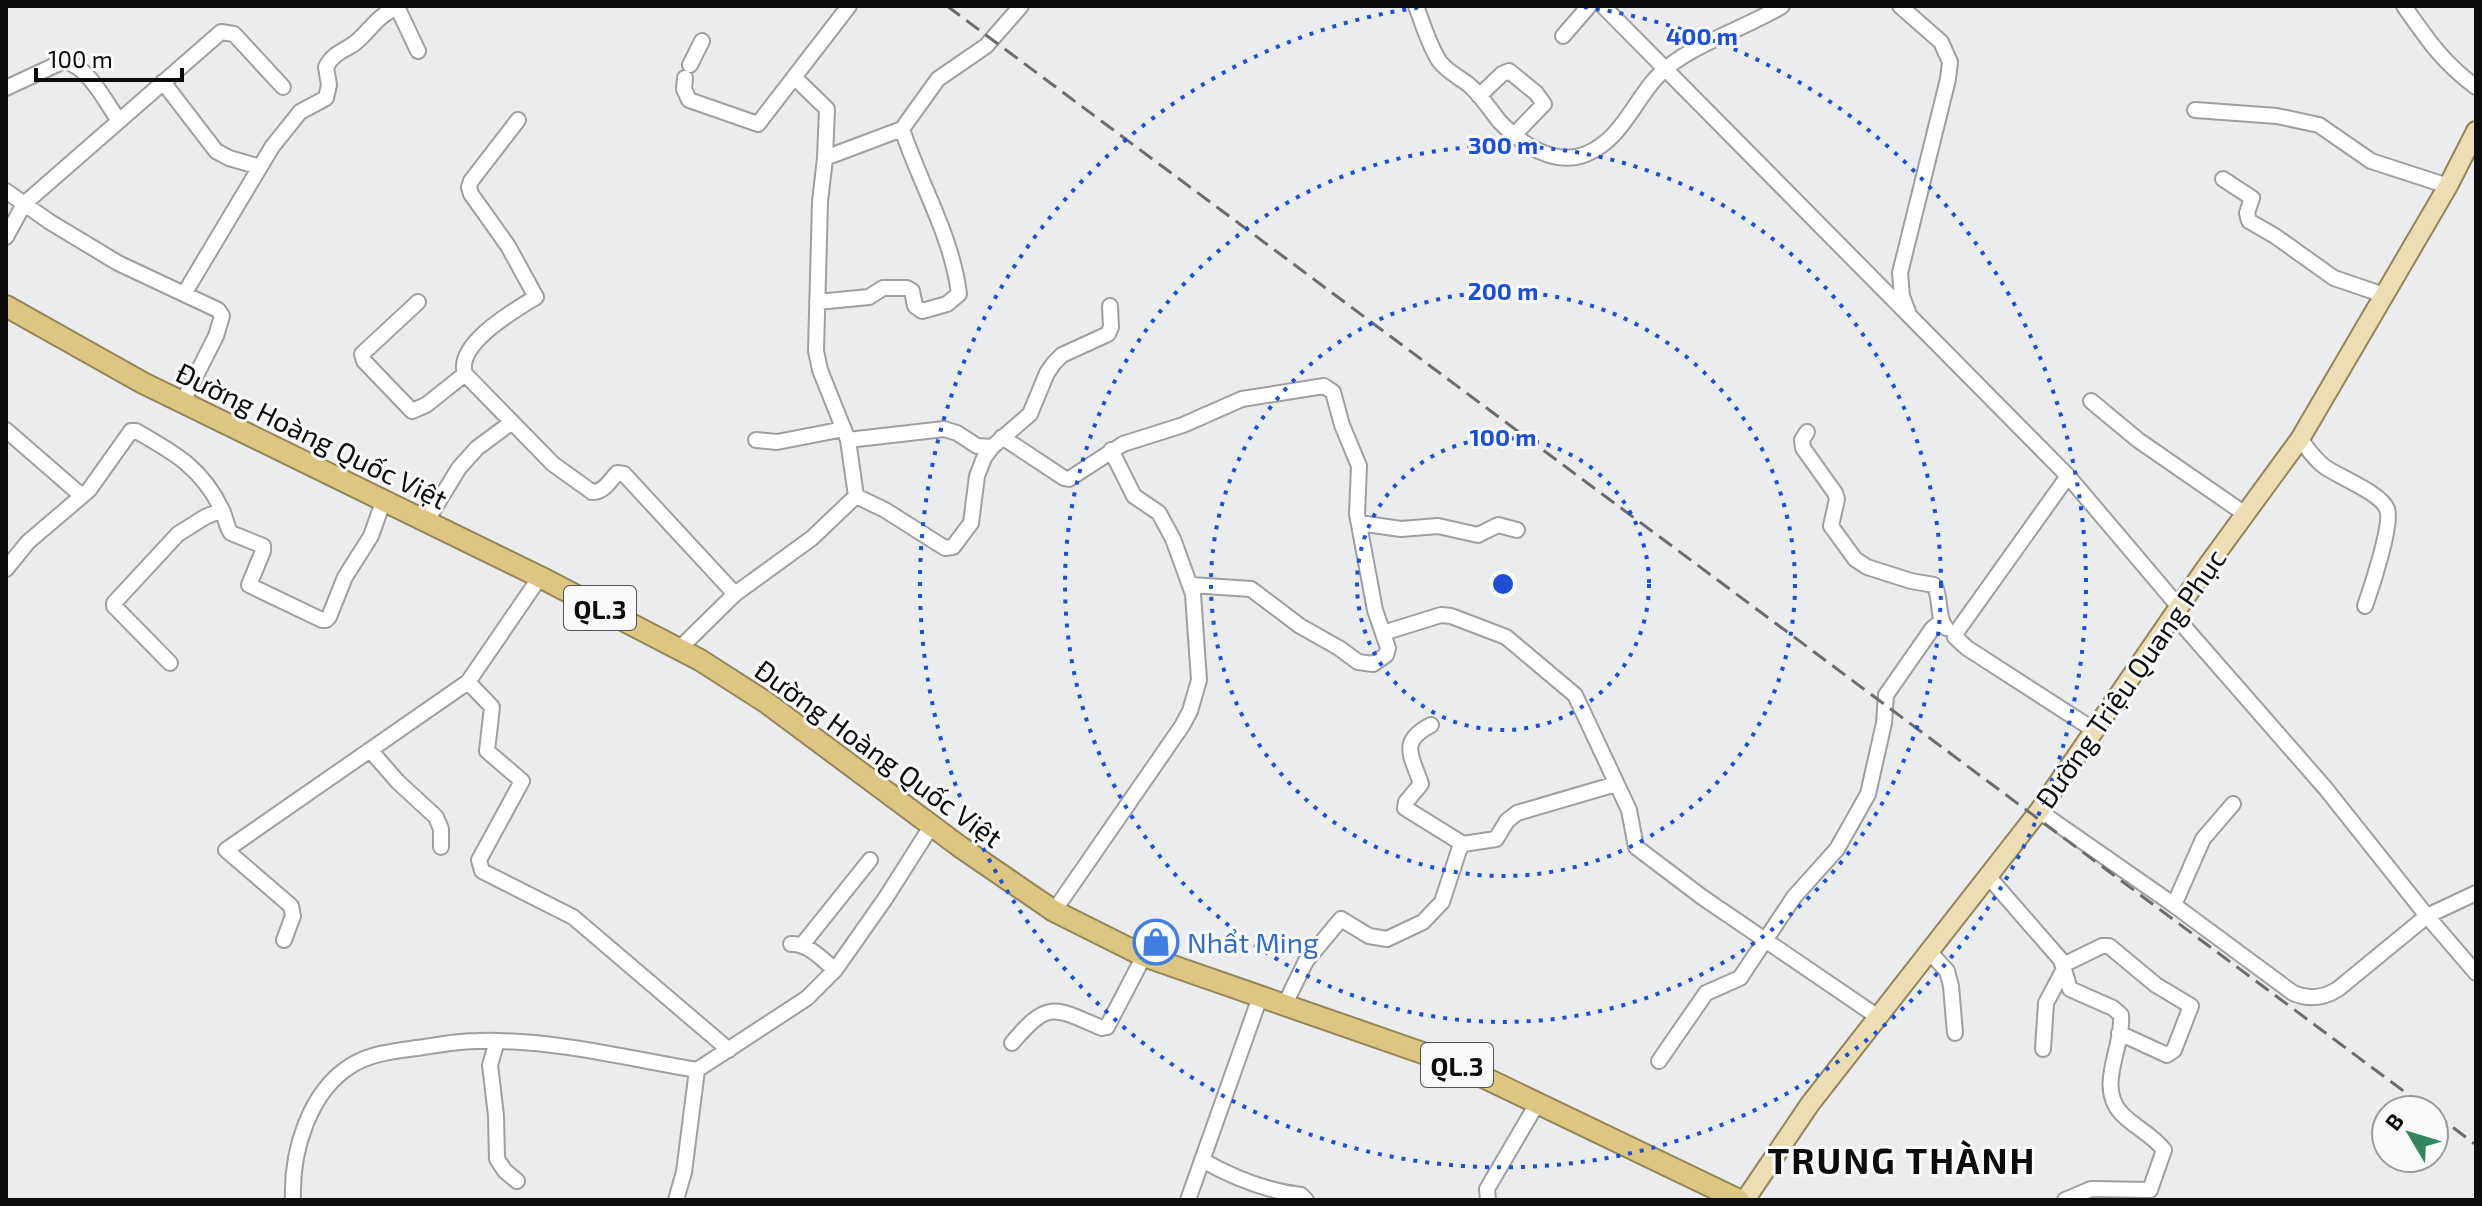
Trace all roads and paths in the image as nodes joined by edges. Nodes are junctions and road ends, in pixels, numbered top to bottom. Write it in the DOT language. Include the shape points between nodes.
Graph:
graph roads {
  1 [pos="849,6"];
  2 [pos="1021,6"];
  3 [pos="1416,6"];
  4 [pos="1589,6"];
  5 [pos="1603,6"];
  6 [pos="1782,6"];
  7 [pos="1900,6"];
  8 [pos="2404,6"];
  9 [pos="1563,36"];
  10 [pos="702,41"];
  11 [pos="418,51"];
  12 [pos="1665,69"];
  13 [pos="795,78"];
  14 [pos="163,82"];
  15 [pos="283,87"];
  16 [pos="2476,87"];
  17 [pos="6,88"];
  18 [pos="1479,96"];
  19 [pos="2195,110"];
  20 [pos="518,120"];
  21 [pos="119,121"];
  22 [pos="902,129"];
  23 [pos="2476,131"];
  24 [pos="1514,135"];
  25 [pos="825,158"];
  26 [pos="260,167"];
  27 [pos="2223,179"];
  28 [pos="2448,186"];
  29 [pos="6,191"];
  30 [pos="24,204"];
  31 [pos="6,237"];
  32 [pos="184,294"];
  33 [pos="2384,295"];
  34 [pos="418,302"];
  35 [pos="817,302"];
  36 [pos="6,306"];
  37 [pos="1110,306"];
  38 [pos="1910,316"];
  39 [pos="465,374"];
  40 [pos="2091,401"];
  41 [pos="182,403"];
  42 [pos="512,422"];
  43 [pos="6,430"];
  44 [pos="1807,432"];
  45 [pos="846,434"];
  46 [pos="2300,439"];
  47 [pos="756,440"];
  48 [pos="997,442"];
  49 [pos="1111,450"];
  50 [pos="2068,476"];
  51 [pos="82,496"];
  52 [pos="856,496"];
  53 [pos="383,502"];
  54 [pos="222,510"];
  55 [pos="2245,514"];
  56 [pos="426,522"];
  57 [pos="1359,523"];
  58 [pos="1517,530"];
  59 [pos="6,569"];
  60 [pos="540,577"];
  61 [pos="1191,585"];
  62 [pos="735,594"];
  63 [pos="2365,606"];
  64 [pos="2176,611"];
  65 [pos="1941,621"];
  66 [pos="1383,633"];
  67 [pos="1955,637"];
  68 [pos="679,649"];
  69 [pos="170,663"];
  70 [pos="468,682"];
  71 [pos="1431,725"];
  72 [pos="2094,730"];
  73 [pos="370,750"];
  74 [pos="1616,784"];
  75 [pos="2233,804"];
  76 [pos="2039,811"];
  77 [pos="932,825"];
  78 [pos="1463,844"];
  79 [pos="441,847"];
  80 [pos="870,860"];
  81 [pos="1987,875"];
  82 [pos="2476,893"];
  83 [pos="2174,905"];
  84 [pos="1054,911"];
  85 [pos="2427,916"];
  86 [pos="284,940"];
  87 [pos="1766,940"];
  88 [pos="1928,950"];
  89 [pos="1144,956"];
  90 [pos="2064,967"];
  91 [pos="835,970"];
  92 [pos="2476,973"];
  93 [pos="1260,997"];
  94 [pos="1285,1004"];
  95 [pos="1878,1017"];
  96 [pos="1955,1033"];
  97 [pos="2119,1033"];
  98 [pos="497,1041"];
  99 [pos="1012,1043"];
  100 [pos="2043,1049"];
  101 [pos="729,1050"];
  102 [pos="1659,1061"];
  103 [pos="697,1070"];
  104 [pos="1538,1102"];
  105 [pos="1202,1160"];
  106 [pos="517,1181"];
  107 [pos="293,1200"];
  108 [pos="676,1200"];
  109 [pos="1188,1200"];
  110 [pos="1306,1200"];
  111 [pos="1488,1200"];
  112 [pos="1739,1200"];
  113 [pos="1745,1200"];
  114 [pos="2065,1200"];
  1 -- 13 [label="street"];
  2 -- 22 [label="street" via="986,46 938,79"];
  3 -- 18 [label="street" via="1441,62"];
  4 -- 9 [label="street"];
  5 -- 12 [label="street"];
  6 -- 12 [label="street"];
  7 -- 38 [label="street" via="1941,42 1950,62 1900,273"];
  8 -- 16 [label="street" via="2436,53"];
  10 -- 13 [label="street" via="687,72 684,89 689,100 754,125"];
  11 -- 26 [label="street" via="399,11 389,10 330,60 326,98 300,112"];
  12 -- 24 [label="street" via="1617,130 1586,155 1548,155"];
  12 -- 38 [label="street"];
  13 -- 25 [label="street" via="827,109"];
  14 -- 15 [label="street" via="226,31"];
  14 -- 21 [label="street"];
  14 -- 26 [label="street" via="216,151"];
  17 -- 21 [label="street" via="64,61 71,63"];
  18 -- 24 [label="street"];
  18 -- 24 [label="street" via="1509,71 1536,93 1544,104"];
  19 -- 28 [label="street" via="2319,125 2371,161"];
  20 -- 39 [label="street" via="469,187 536,297 470,349"];
  21 -- 30 [label="street"];
  22 -- 25 [label="street"];
  22 -- 35 [label="street" via="946,241 959,294 947,304 922,311 907,288"];
  23 -- 28 [label="main road, Đường Triệu Quang Phục"];
  25 -- 35 [label="street"];
  26 -- 32 [label="street"];
  27 -- 33 [label="street" via="2252,198 2249,221 2334,278"];
  28 -- 33 [label="main road, Đường Triệu Quang Phục"];
  29 -- 30 [label="street"];
  30 -- 31 [label="street"];
  30 -- 32 [label="street" via="118,263"];
  32 -- 41 [label="street" via="222,316"];
  33 -- 46 [label="main road, Đường Triệu Quang Phục"];
  34 -- 39 [label="street" via="362,354 364,361 412,411"];
  35 -- 45 [label="street" via="817,360"];
  36 -- 41 [label="highway, Đường Hoàng Quốc Việt / QL.3"];
  37 -- 48 [label="street" via="1108,334 1062,355 1047,373 1030,414"];
  38 -- 50 [label="street"];
  39 -- 42 [label="street"];
  40 -- 55 [label="street"];
  41 -- 53 [label="highway, Đường Hoàng Quốc Việt / QL.3"];
  42 -- 56 [label="street" via="459,468"];
  42 -- 62 [label="street" via="553,464 592,492 604,488 617,473 624,474"];
  43 -- 51 [label="street"];
  44 -- 65 [label="street" via="1803,448 1837,499 1831,521 1836,534 1861,564 1934,585"];
  45 -- 47 [label="street"];
  45 -- 48 [label="street" via="944,429 977,446"];
  45 -- 52 [label="street"];
  46 -- 55 [label="main road, Đường Triệu Quang Phục"];
  46 -- 63 [label="street" via="2320,463 2388,510"];
  48 -- 49 [label="street" via="1069,479"];
  48 -- 52 [label="street" via="977,476 971,523 949,549"];
  49 -- 57 [label="street" via="1242,399 1324,386 1333,392 1359,466"];
  49 -- 61 [label="street" via="1134,496 1159,513"];
  50 -- 64 [label="street"];
  50 -- 67 [label="street"];
  51 -- 54 [label="street" via="127,434 136,431 195,469"];
  51 -- 59 [label="street" via="28,542"];
  52 -- 62 [label="street" via="812,538"];
  53 -- 54 [label="street" via="326,620 249,585 263,546 231,533"];
  53 -- 56 [label="highway, Đường Hoàng Quốc Việt / QL.3"];
  54 -- 69 [label="street" via="178,534 114,603"];
  55 -- 64 [label="main road, Đường Triệu Quang Phục"];
  56 -- 60 [label="highway, Đường Hoàng Quốc Việt / QL.3"];
  57 -- 58 [label="street" via="1401,529 1438,526 1478,535 1498,525"];
  57 -- 66 [label="street"];
  60 -- 68 [label="highway, Đường Hoàng Quốc Việt / QL.3"];
  60 -- 70 [label="street"];
  61 -- 66 [label="street" via="1251,589 1365,665 1386,655"];
  61 -- 84 [label="street" via="1199,665 1190,711"];
  62 -- 68 [label="street"];
  64 -- 72 [label="main road, Đường Triệu Quang Phục"];
  64 -- 85 [label="street"];
  65 -- 67 [label="street"];
  65 -- 87 [label="street" via="1886,695 1863,804 1837,849 1794,897"];
  66 -- 74 [label="street" via="1441,615 1506,637 1575,695"];
  67 -- 72 [label="street"];
  68 -- 77 [label="highway, Đường Hoàng Quốc Việt / QL.3" via="767,703"];
  70 -- 73 [label="street"];
  70 -- 101 [label="street" via="492,707 487,751 522,781 479,860 482,871 573,917"];
  71 -- 78 [label="street" via="1410,742 1421,784 1405,808"];
  72 -- 76 [label="main road, Đường Triệu Quang Phục"];
  73 -- 79 [label="street" via="436,817"];
  73 -- 86 [label="street" via="226,850 291,906"];
  74 -- 78 [label="street" via="1517,813 1496,839"];
  74 -- 87 [label="street" via="1631,817 1636,847"];
  75 -- 83 [label="street" via="2203,839"];
  76 -- 81 [label="main road, Đường Triệu Quang Phục"];
  76 -- 83 [label="street"];
  77 -- 84 [label="highway, Đường Hoàng Quốc Việt / QL.3"];
  77 -- 91 [label="street"];
  78 -- 94 [label="street" via="1442,902 1423,922 1387,939 1369,936 1341,919 1306,961"];
  80 -- 91 [label="street" via="797,944"];
  81 -- 88 [label="main road, Đường Triệu Quang Phục"];
  81 -- 90 [label="street"];
  82 -- 85 [label="street"];
  83 -- 85 [label="street" via="2293,993 2306,997 2338,989"];
  84 -- 89 [label="highway, Đường Hoàng Quốc Việt / QL.3"];
  85 -- 92 [label="street"];
  87 -- 95 [label="street"];
  87 -- 102 [label="street" via="1736,982 1699,1000"];
  88 -- 95 [label="main road, Đường Triệu Quang Phục"];
  88 -- 96 [label="street" via="1947,971"];
  89 -- 93 [label="highway, Đường Hoàng Quốc Việt / QL.3"];
  89 -- 99 [label="street" via="1107,1027 1052,1011 1030,1022"];
  90 -- 97 [label="street" via="2075,993 2118,1011"];
  90 -- 97 [label="street" via="2109,946 2191,1006 2174,1050 2167,1055"];
  90 -- 100 [label="street" via="2046,1003"];
  91 -- 101 [label="street" via="807,998"];
  93 -- 94 [label="highway, Đường Hoàng Quốc Việt / QL.3"];
  93 -- 105 [label="street"];
  94 -- 104 [label="highway, Đường Hoàng Quốc Việt / QL.3" via="1460,1066"];
  95 -- 113 [label="main road, Đường Triệu Quang Phục"];
  97 -- 114 [label="street" via="2110,1081 2113,1102 2161,1146 2163,1155 2150,1190 2091,1189"];
  98 -- 103 [label="street"];
  98 -- 106 [label="street" via="490,1065 497,1159"];
  98 -- 107 [label="street" via="388,1052 351,1065 309,1117 301,1137"];
  101 -- 103 [label="street"];
  103 -- 108 [label="street"];
  104 -- 111 [label="street" via="1487,1189"];
  104 -- 112 [label="highway, Đường Hoàng Quốc Việt / QL.3"];
  105 -- 109 [label="street"];
  105 -- 110 [label="street" via="1232,1176"];
}
